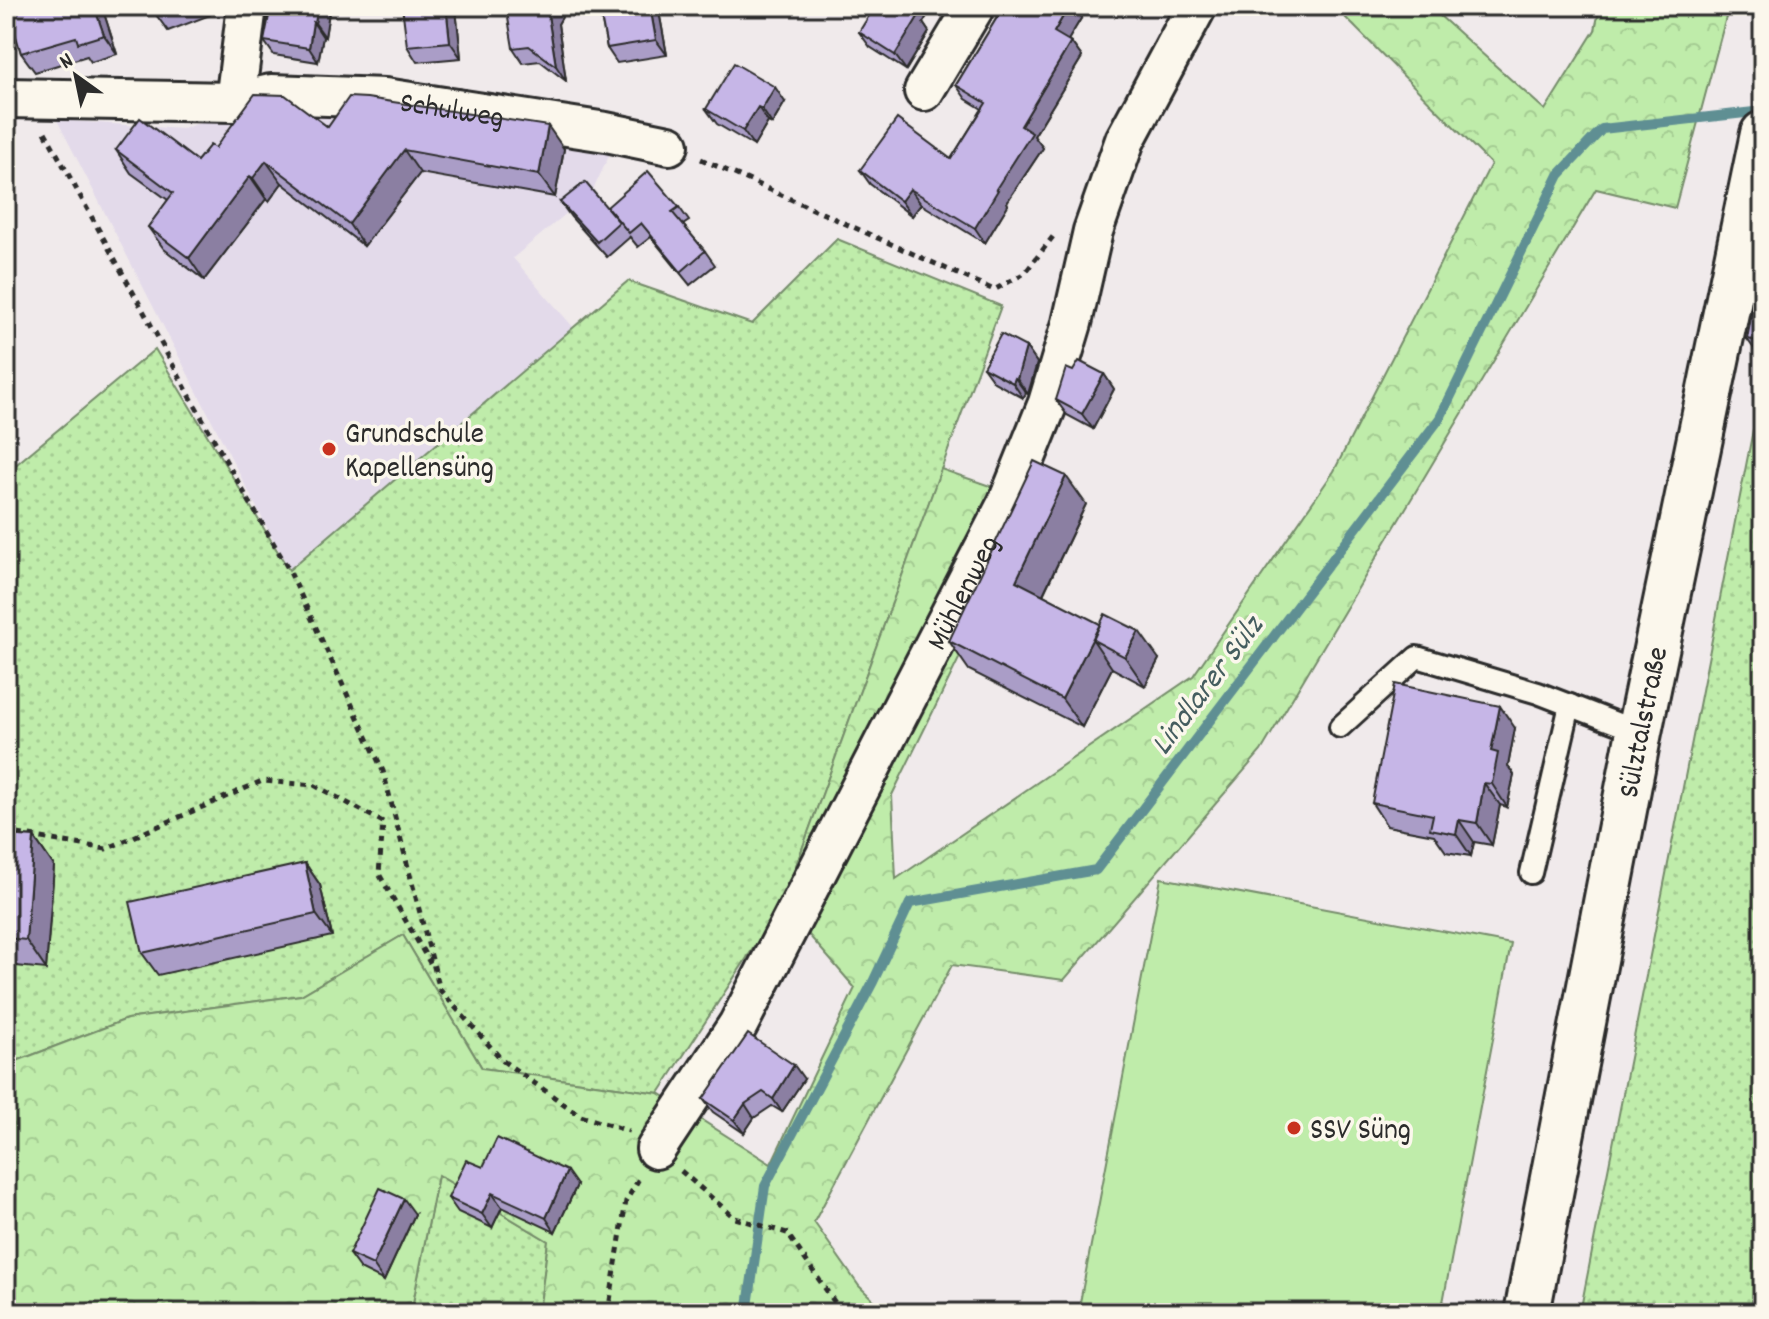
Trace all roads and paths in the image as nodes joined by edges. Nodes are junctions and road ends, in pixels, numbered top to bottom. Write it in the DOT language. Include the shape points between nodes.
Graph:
graph roads {
  1 [pos="247,6"];
  2 [pos="975,6"];
  3 [pos="1197,6"];
  4 [pos="924,91"];
  5 [pos="16,98"];
  6 [pos="235,102"];
  7 [pos="1762,141"];
  8 [pos="669,145"];
  9 [pos="1062,225"];
  10 [pos="1570,705"];
  11 [pos="1340,727"];
  12 [pos="1639,732"];
  13 [pos="6,832"];
  14 [pos="1531,873"];
  15 [pos="435,971"];
  16 [pos="656,1149"];
  17 [pos="608,1313"];
  18 [pos="842,1313"];
  19 [pos="1527,1313"];
  1 -- 6 [label="street"];
  2 -- 4 [label="street"];
  3 -- 16 [label="street, Mühlenweg" via="1125,140 1093,231 1048,403 1008,502 738,1025"];
  5 -- 6 [label="street, Schulweg"];
  5 -- 15 [label="path" via="289,570 383,771"];
  6 -- 8 [label="street, Schulweg" via="271,94 385,98"];
  7 -- 12 [label="main road, Sülztalstraße"];
  8 -- 9 [label="path" via="994,290 1025,273"];
  10 -- 11 [label="lane" via="1417,657"];
  10 -- 12 [label="lane"];
  10 -- 14 [label="lane"];
  12 -- 19 [label="main road, Sülztalstraße"];
  13 -- 15 [label="path" via="106,849 262,781 314,785 383,822 379,874"];
  15 -- 16 [label="path" via="440,990 503,1061 581,1116 641,1135"];
  16 -- 17 [label="path" via="626,1201"];
  16 -- 18 [label="path" via="735,1218 787,1233"];
}
